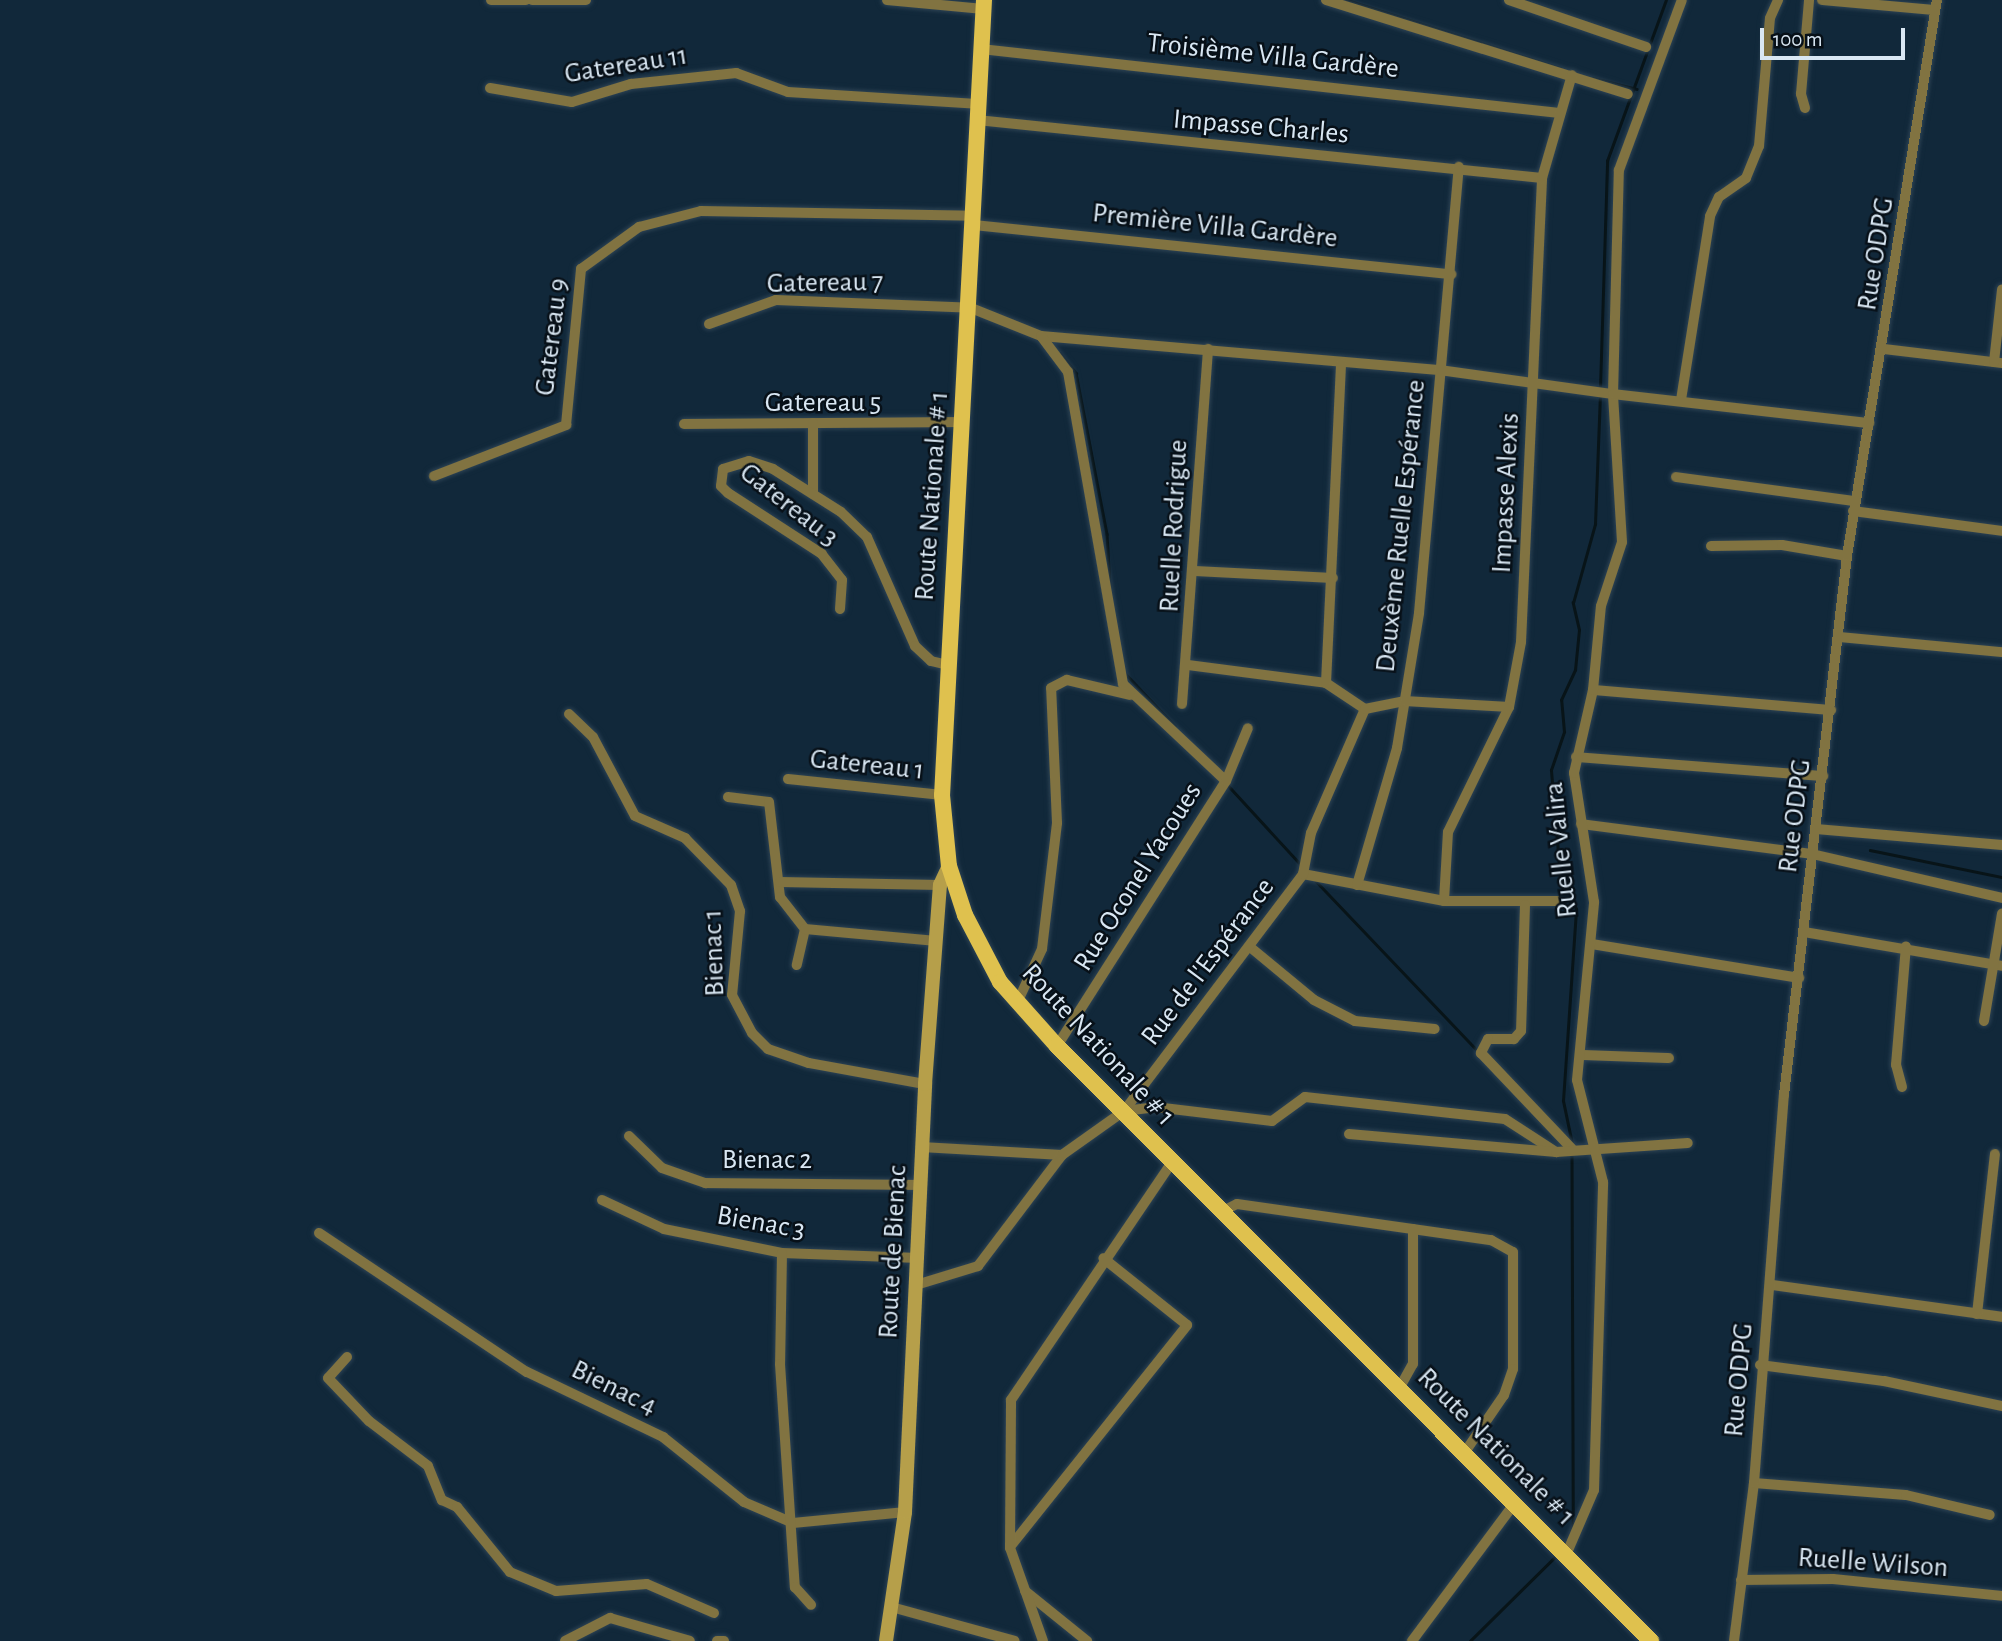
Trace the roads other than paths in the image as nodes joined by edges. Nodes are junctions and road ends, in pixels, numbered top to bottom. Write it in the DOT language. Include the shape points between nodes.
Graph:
graph roads {
  1 [pos="491,0"];
  2 [pos="526,0"];
  3 [pos="531,0"];
  4 [pos="586,0"];
  5 [pos="887,0"];
  6 [pos="1509,0"];
  7 [pos="1682,0"];
  8 [pos="1778,0"];
  9 [pos="1809,0"];
  10 [pos="1822,0"];
  11 [pos="1332,1"];
  12 [pos="984,5"];
  13 [pos="1936,5"];
  14 [pos="1646,47"];
  15 [pos="981,49"];
  16 [pos="1572,75"];
  17 [pos="490,88"];
  18 [pos="1628,94"];
  19 [pos="1805,108"];
  20 [pos="977,112"];
  21 [pos="1559,113"];
  22 [pos="1459,167"];
  23 [pos="1542,178"];
  24 [pos="974,220"];
  25 [pos="1451,274"];
  26 [pos="2002,289"];
  27 [pos="958,307"];
  28 [pos="709,324"];
  29 [pos="1041,336"];
  30 [pos="1208,349"];
  31 [pos="1884,349"];
  32 [pos="1341,363"];
  33 [pos="1998,363"];
  34 [pos="1439,370"];
  35 [pos="1534,383"];
  36 [pos="1613,394"];
  37 [pos="1681,400"];
  38 [pos="963,422"];
  39 [pos="813,423"];
  40 [pos="1869,423"];
  41 [pos="684,424"];
  42 [pos="434,476"];
  43 [pos="1676,477"];
  44 [pos="813,494"];
  45 [pos="1854,506"];
  46 [pos="2002,531"];
  47 [pos="1711,546"];
  48 [pos="1847,556"];
  49 [pos="1195,571"];
  50 [pos="1333,578"];
  51 [pos="840,609"];
  52 [pos="1839,636"];
  53 [pos="2002,652"];
  54 [pos="949,665"];
  55 [pos="1188,665"];
  56 [pos="1326,683"];
  57 [pos="1593,690"];
  58 [pos="1130,695"];
  59 [pos="1405,701"];
  60 [pos="1182,704"];
  61 [pos="1509,707"];
  62 [pos="1365,709"];
  63 [pos="1831,710"];
  64 [pos="569,714"];
  65 [pos="1248,728"];
  66 [pos="1576,757"];
  67 [pos="1823,776"];
  68 [pos="788,779"];
  69 [pos="1226,781"];
  70 [pos="942,795"];
  71 [pos="728,797"];
  72 [pos="1581,824"];
  73 [pos="1816,829"];
  74 [pos="2002,845"];
  75 [pos="1812,853"];
  76 [pos="949,866"];
  77 [pos="1303,874"];
  78 [pos="780,882"];
  79 [pos="940,885"];
  80 [pos="1357,885"];
  81 [pos="2002,898"];
  82 [pos="1444,901"];
  83 [pos="1557,901"];
  84 [pos="1525,905"];
  85 [pos="2002,913"];
  86 [pos="805,929"];
  87 [pos="1804,932"];
  88 [pos="936,941"];
  89 [pos="1592,944"];
  90 [pos="1906,946"];
  91 [pos="1250,947"];
  92 [pos="1990,962"];
  93 [pos="797,965"];
  94 [pos="2002,966"];
  95 [pos="1799,978"];
  96 [pos="1017,1003"];
  97 [pos="1984,1021"];
  98 [pos="1435,1028"];
  99 [pos="1057,1046"];
  100 [pos="1581,1055"];
  101 [pos="1669,1058"];
  102 [pos="925,1084"];
  103 [pos="1902,1087"];
  104 [pos="1124,1111"];
  105 [pos="1349,1134"];
  106 [pos="629,1136"];
  107 [pos="1688,1143"];
  108 [pos="1594,1146"];
  109 [pos="922,1147"];
  110 [pos="1572,1149"];
  111 [pos="1556,1153"];
  112 [pos="1995,1154"];
  113 [pos="1062,1155"];
  114 [pos="1173,1161"];
  115 [pos="920,1185"];
  116 [pos="602,1199"];
  117 [pos="1225,1210"];
  118 [pos="1413,1229"];
  119 [pos="318,1233"];
  120 [pos="782,1253"];
  121 [pos="919,1258"];
  122 [pos="1102,1258"];
  123 [pos="916,1285"];
  124 [pos="1772,1285"];
  125 [pos="1977,1314"];
  126 [pos="2002,1317"];
  127 [pos="347,1357"];
  128 [pos="1760,1365"];
  129 [pos="1400,1387"];
  130 [pos="2002,1406"];
  131 [pos="1465,1452"];
  132 [pos="1754,1483"];
  133 [pos="1515,1503"];
  134 [pos="905,1512"];
  135 [pos="1990,1515"];
  136 [pos="793,1523"];
  137 [pos="1010,1548"];
  138 [pos="1566,1555"];
  139 [pos="1741,1580"];
  140 [pos="1022,1588"];
  141 [pos="2002,1596"];
  142 [pos="811,1605"];
  143 [pos="895,1608"];
  144 [pos="714,1613"];
  145 [pos="565,1641"];
  146 [pos="690,1641"];
  147 [pos="717,1641"];
  148 [pos="724,1641"];
  149 [pos="886,1641"];
  150 [pos="1015,1641"];
  151 [pos="1042,1641"];
  152 [pos="1087,1641"];
  153 [pos="1412,1641"];
  154 [pos="1651,1641"];
  155 [pos="1734,1641"];
  1 -- 2 [label="street"];
  3 -- 4 [label="street"];
  5 -- 12 [label="street"];
  6 -- 14 [label="street"];
  7 -- 36 [label="street, Ruelle Valira" via="1619,170"];
  8 -- 37 [label="street" via="1770,18 1759,146 1746,178 1719,197 1710,216"];
  9 -- 19 [label="street"];
  10 -- 13 [label="street"];
  11 -- 16 [label="street"];
  12 -- 15 [label="main road, Route Nationale # 1"];
  13 -- 31 [label="street, Rue ODPG"];
  15 -- 20 [label="main road, Route Nationale # 1"];
  15 -- 21 [label="street, Troisième Villa Gardère"];
  16 -- 18 [label="street"];
  16 -- 21 [label="street, Impasse Alexis"];
  17 -- 20 [label="street, Gatereau 11" via="572,102 631,84 736,73 788,92"];
  20 -- 22 [label="street, Impasse Charles"];
  20 -- 24 [label="main road, Route Nationale # 1"];
  21 -- 23 [label="street, Impasse Alexis"];
  22 -- 23 [label="street, Impasse Charles"];
  22 -- 25 [label="street, Deuxème Ruelle Espérance"];
  23 -- 35 [label="street, Impasse Alexis"];
  24 -- 25 [label="street, Première Villa Gardère"];
  24 -- 27 [label="main road, Route Nationale # 1"];
  24 -- 42 [label="street, Gatereau 9" via="701,211 639,228 581,269 566,425"];
  25 -- 34 [label="street, Deuxème Ruelle Espérance"];
  26 -- 33 [label="street"];
  27 -- 28 [label="street, Gatereau 7" via="776,300"];
  27 -- 29 [label="street, Gatereau 7"];
  27 -- 38 [label="main road, Route Nationale # 1"];
  29 -- 30 [label="street"];
  29 -- 58 [label="street" via="1068,373 1117,669"];
  30 -- 32 [label="street"];
  30 -- 49 [label="street, Ruelle Rodrigue"];
  31 -- 33 [label="street"];
  31 -- 40 [label="street, Rue ODPG"];
  32 -- 34 [label="street"];
  32 -- 50 [label="street"];
  34 -- 35 [label="street"];
  34 -- 59 [label="street, Deuxème Ruelle Espérance" via="1422,587"];
  35 -- 36 [label="street"];
  35 -- 61 [label="street, Impasse Alexis" via="1521,642"];
  36 -- 37 [label="street"];
  36 -- 57 [label="street, Ruelle Valira" via="1622,542 1601,606"];
  37 -- 40 [label="street"];
  38 -- 39 [label="street, Gatereau 5"];
  38 -- 54 [label="main road, Route Nationale # 1"];
  39 -- 41 [label="street, Gatereau 5"];
  39 -- 44 [label="street"];
  40 -- 45 [label="street, Rue ODPG"];
  43 -- 45 [label="street"];
  44 -- 51 [label="street, Gatereau 3" via="749,461 723,469 719,478 728,493 822,554 842,580"];
  44 -- 54 [label="street, Gatereau 3" via="867,537 915,646 931,661"];
  45 -- 46 [label="street"];
  45 -- 48 [label="street, Rue ODPG"];
  47 -- 48 [label="street" via="1782,545"];
  48 -- 52 [label="street, Rue ODPG"];
  49 -- 50 [label="street"];
  49 -- 55 [label="street, Ruelle Rodrigue"];
  50 -- 56 [label="street"];
  52 -- 53 [label="street"];
  52 -- 63 [label="street, Rue ODPG"];
  54 -- 70 [label="main road, Route Nationale # 1"];
  55 -- 56 [label="street"];
  55 -- 60 [label="street, Ruelle Rodrigue"];
  56 -- 62 [label="street"];
  57 -- 63 [label="street"];
  57 -- 66 [label="street, Ruelle Valira"];
  58 -- 69 [label="street"];
  58 -- 96 [label="street" via="1067,680 1051,688 1057,823 1042,949"];
  59 -- 61 [label="street"];
  59 -- 62 [label="street"];
  59 -- 80 [label="street, Deuxème Ruelle Espérance"];
  61 -- 82 [label="street, Impasse Alexis" via="1448,832"];
  62 -- 77 [label="street" via="1311,833"];
  63 -- 67 [label="street, Rue ODPG"];
  64 -- 102 [label="street, Bienac 1" via="593,737 635,816 685,838 731,885 740,911 732,995 760,1041 809,1063"];
  65 -- 69 [label="street, Rue Oconel Yacoues"];
  66 -- 67 [label="street"];
  66 -- 72 [label="street, Ruelle Valira"];
  67 -- 73 [label="street, Rue ODPG"];
  68 -- 70 [label="street, Gatereau 1"];
  69 -- 99 [label="street, Rue Oconel Yacoues"];
  70 -- 76 [label="main road, Route Nationale # 1"];
  71 -- 78 [label="street" via="769,802"];
  72 -- 75 [label="street"];
  72 -- 89 [label="street, Ruelle Valira" via="1594,902"];
  73 -- 74 [label="street"];
  73 -- 75 [label="street, Rue ODPG"];
  75 -- 81 [label="street"];
  75 -- 87 [label="street, Rue ODPG"];
  76 -- 79 [label="main road, Route de Bienac"];
  76 -- 96 [label="main road, Route Nationale # 1" via="965,915"];
  77 -- 80 [label="street"];
  77 -- 91 [label="street, Rue de l'Espérance"];
  78 -- 79 [label="street"];
  78 -- 86 [label="street" via="780,897"];
  79 -- 88 [label="main road, Route de Bienac"];
  80 -- 82 [label="street"];
  82 -- 84 [label="street"];
  83 -- 84 [label="street"];
  84 -- 110 [label="street" via="1521,1031 1514,1039 1488,1039 1481,1053"];
  85 -- 92 [label="street"];
  86 -- 88 [label="street"];
  86 -- 93 [label="street"];
  87 -- 90 [label="street"];
  87 -- 95 [label="street, Rue ODPG"];
  88 -- 102 [label="main road, Route de Bienac"];
  89 -- 95 [label="street"];
  89 -- 100 [label="street, Ruelle Valira"];
  90 -- 92 [label="street"];
  90 -- 103 [label="street" via="1896,1065"];
  91 -- 98 [label="street" via="1314,1000 1355,1021"];
  91 -- 104 [label="street, Rue de l'Espérance"];
  92 -- 94 [label="street"];
  92 -- 97 [label="street"];
  95 -- 124 [label="street, Rue ODPG" via="1773,1212"];
  96 -- 99 [label="main road, Route Nationale # 1"];
  99 -- 104 [label="main road, Route Nationale # 1"];
  100 -- 101 [label="street"];
  100 -- 108 [label="street, Ruelle Valira" via="1578,1096"];
  102 -- 109 [label="main road, Route de Bienac"];
  104 -- 111 [label="street" via="1155,1107 1272,1121 1305,1097 1471,1115 1525,1128"];
  104 -- 113 [label="street"];
  104 -- 114 [label="main road, Route Nationale # 1"];
  105 -- 111 [label="street"];
  106 -- 115 [label="street, Bienac 2" via="662,1168 705,1183"];
  107 -- 108 [label="street"];
  108 -- 110 [label="street"];
  108 -- 138 [label="street, Ruelle Valira" via="1603,1182 1594,1490"];
  109 -- 113 [label="street"];
  109 -- 115 [label="main road, Route de Bienac"];
  110 -- 111 [label="street"];
  112 -- 125 [label="street"];
  113 -- 123 [label="street" via="978,1266"];
  114 -- 117 [label="main road, Route Nationale # 1"];
  114 -- 122 [label="street"];
  115 -- 121 [label="main road, Route de Bienac"];
  116 -- 120 [label="street, Bienac 3" via="664,1229"];
  117 -- 118 [label="street" via="1237,1205"];
  117 -- 129 [label="main road, Route Nationale # 1"];
  118 -- 129 [label="street" via="1413,1364"];
  118 -- 131 [label="street" via="1499,1242 1516,1260 1511,1376"];
  119 -- 136 [label="street, Bienac 4" via="527,1372 663,1437 744,1502"];
  120 -- 121 [label="street, Bienac 3"];
  120 -- 136 [label="street" via="780,1364"];
  121 -- 123 [label="main road, Route de Bienac"];
  122 -- 137 [label="street" via="1010,1400"];
  122 -- 137 [label="street" via="1187,1325"];
  123 -- 134 [label="main road, Route de Bienac"];
  124 -- 125 [label="street"];
  124 -- 128 [label="street, Rue ODPG"];
  125 -- 126 [label="street"];
  127 -- 144 [label="street" via="328,1378 369,1421 428,1466 442,1500 457,1507 510,1572 556,1591 647,1584"];
  128 -- 130 [label="street" via="1894,1382"];
  128 -- 132 [label="street, Rue ODPG"];
  129 -- 131 [label="main road, Route Nationale # 1"];
  131 -- 133 [label="main road, Route Nationale # 1"];
  132 -- 135 [label="street" via="1906,1494"];
  132 -- 139 [label="street, Rue ODPG"];
  133 -- 138 [label="main road, Route Nationale # 1"];
  133 -- 153 [label="street"];
  134 -- 136 [label="street, Bienac 4"];
  134 -- 143 [label="main road, Route de Bienac"];
  136 -- 142 [label="street" via="796,1594"];
  137 -- 140 [label="street"];
  138 -- 154 [label="main road, Route Nationale # 1"];
  139 -- 141 [label="street, Ruelle Wilson" via="1833,1579"];
  139 -- 155 [label="street, Rue ODPG"];
  140 -- 151 [label="street"];
  140 -- 152 [label="street"];
  143 -- 149 [label="main road, Route de Bienac"];
  143 -- 150 [label="street"];
  145 -- 146 [label="street" via="610,1618"];
  147 -- 148 [label="street"];
}
